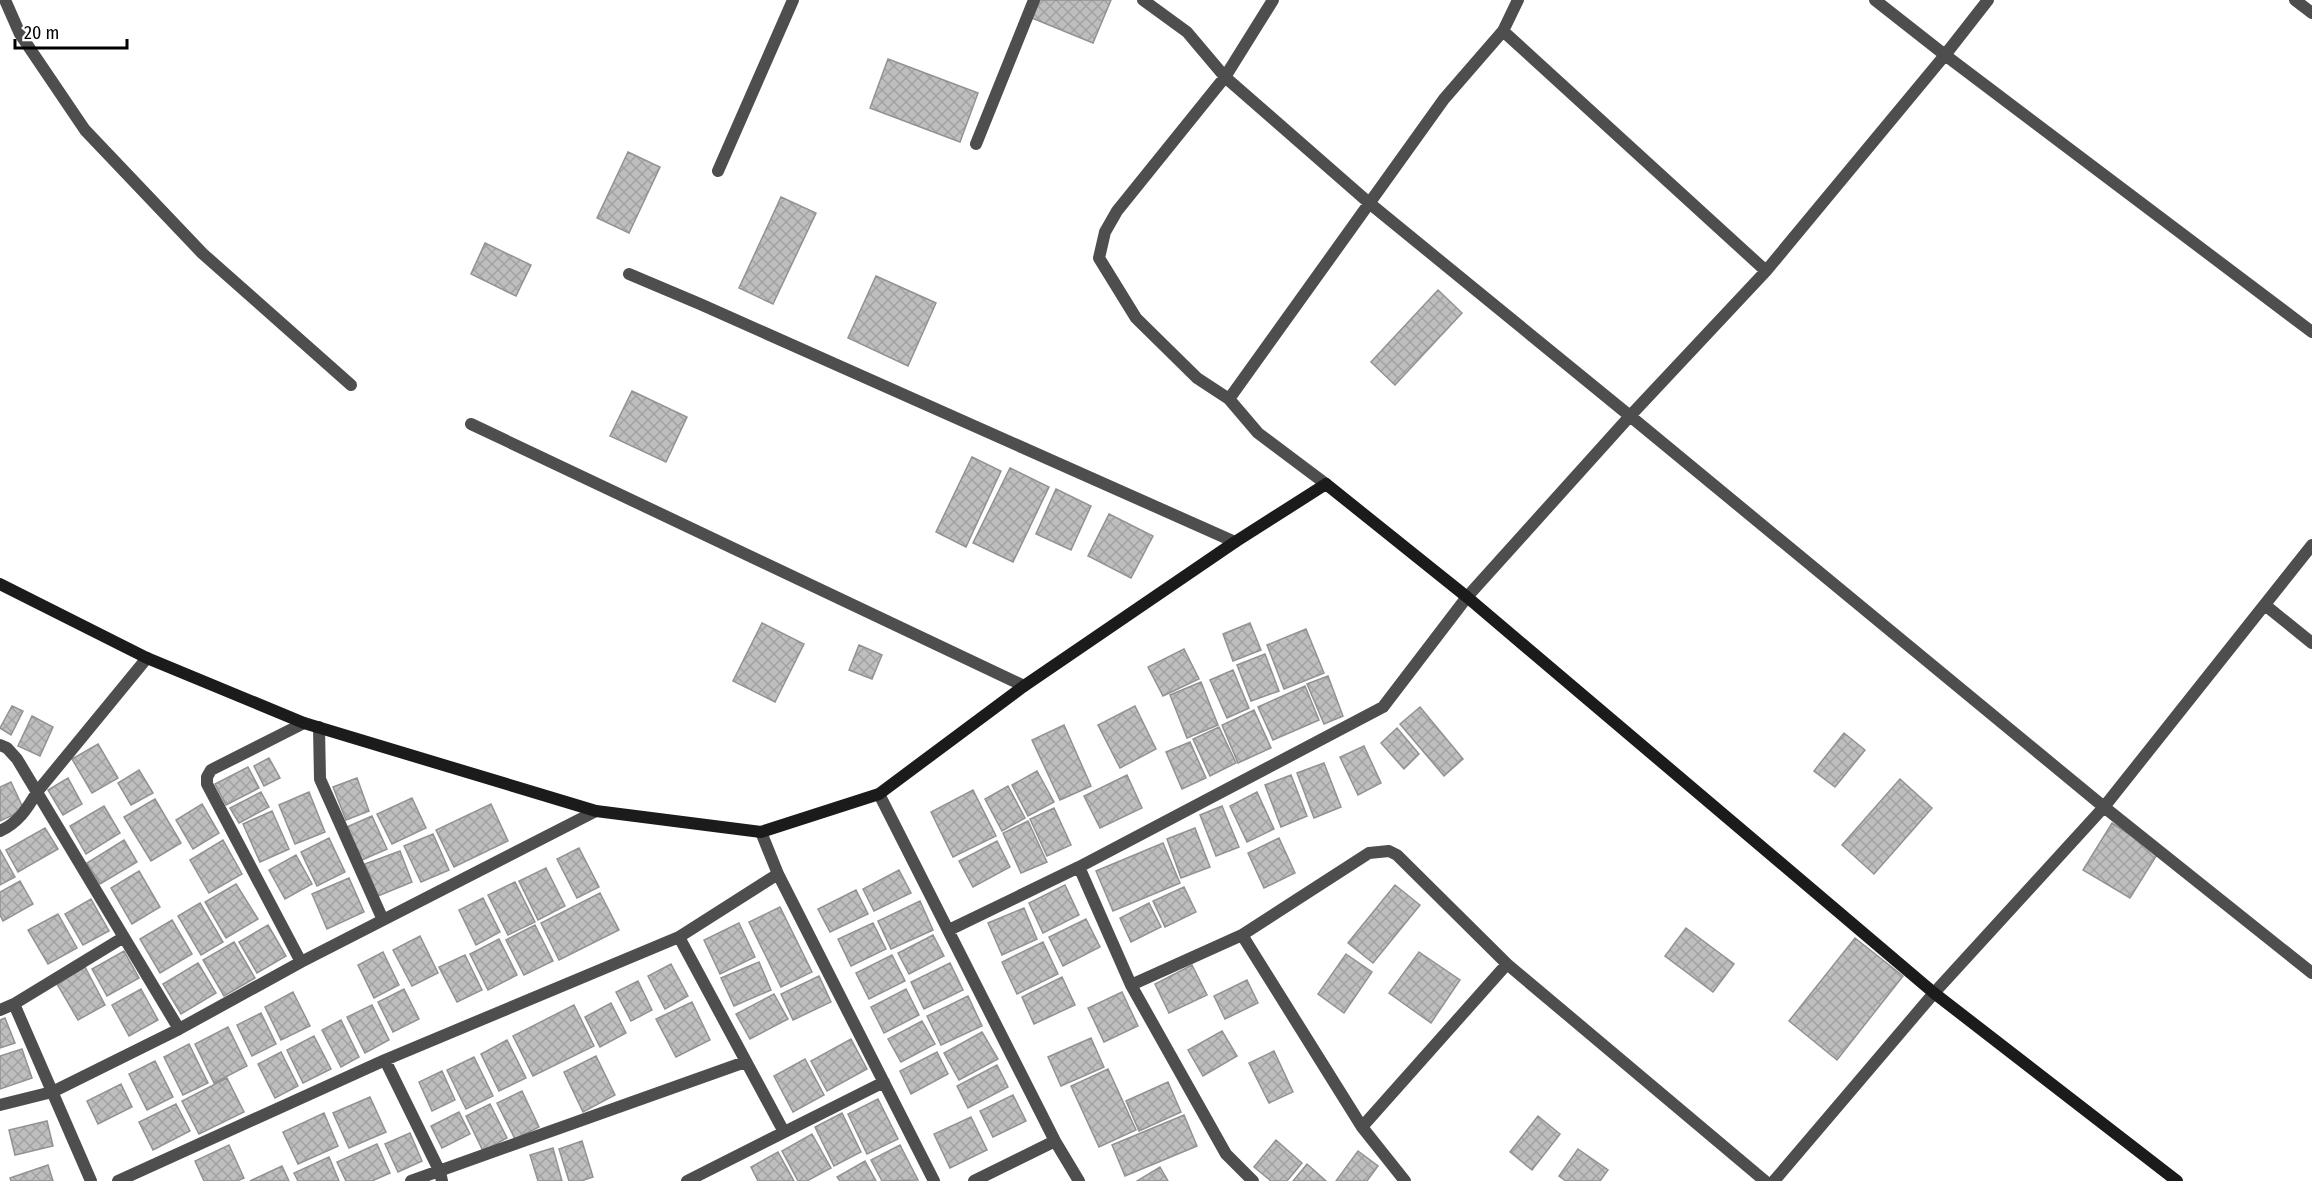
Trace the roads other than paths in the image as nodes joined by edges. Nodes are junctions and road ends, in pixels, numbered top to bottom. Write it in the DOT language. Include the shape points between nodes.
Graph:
graph roads {
  1 [pos="5,0"];
  2 [pos="793,0"];
  3 [pos="1034,0"];
  4 [pos="1143,0"];
  5 [pos="1273,0"];
  6 [pos="1518,0"];
  7 [pos="1875,0"];
  8 [pos="1988,0"];
  9 [pos="2295,0"];
  10 [pos="2312,13"];
  11 [pos="1503,31"];
  12 [pos="1945,55"];
  13 [pos="1225,77"];
  14 [pos="976,144"];
  15 [pos="717,171"];
  16 [pos="1368,202"];
  17 [pos="1766,271"];
  18 [pos="629,274"];
  19 [pos="2312,332"];
  20 [pos="351,385"];
  21 [pos="1229,399"];
  22 [pos="1630,416"];
  23 [pos="471,424"];
  24 [pos="1326,484"];
  25 [pos="1235,542"];
  26 [pos="2312,545"];
  27 [pos="0,584"];
  28 [pos="1467,597"];
  29 [pos="2265,605"];
  30 [pos="2312,643"];
  31 [pos="147,658"];
  32 [pos="1024,686"];
  33 [pos="304,723"];
  34 [pos="319,727"];
  35 [pos="0,746"];
  36 [pos="36,792"];
  37 [pos="879,794"];
  38 [pos="2104,807"];
  39 [pos="596,811"];
  40 [pos="0,831"];
  41 [pos="762,832"];
  42 [pos="1079,867"];
  43 [pos="778,874"];
  44 [pos="383,920"];
  45 [pos="950,930"];
  46 [pos="1242,935"];
  47 [pos="124,937"];
  48 [pos="679,937"];
  49 [pos="301,962"];
  50 [pos="1506,964"];
  51 [pos="2312,973"];
  52 [pos="1131,985"];
  53 [pos="1934,993"];
  54 [pos="14,1005"];
  55 [pos="0,1010"];
  56 [pos="179,1029"];
  57 [pos="385,1060"];
  58 [pos="745,1062"];
  59 [pos="884,1082"];
  60 [pos="52,1092"];
  61 [pos="0,1105"];
  62 [pos="1362,1127"];
  63 [pos="784,1132"];
  64 [pos="1055,1141"];
  65 [pos="441,1176"];
  66 [pos="92,1181"];
  67 [pos="118,1181"];
  68 [pos="411,1181"];
  69 [pos="687,1181"];
  70 [pos="934,1181"];
  71 [pos="974,1181"];
  72 [pos="1079,1181"];
  73 [pos="1253,1181"];
  74 [pos="1405,1181"];
  75 [pos="1765,1181"];
  76 [pos="1774,1181"];
  77 [pos="2177,1181"];
  1 -- 20 [label="street" via="20,34 85,130 202,253"];
  2 -- 15 [label="street"];
  3 -- 14 [label="street"];
  4 -- 13 [label="street" via="1187,32"];
  5 -- 13 [label="street"];
  6 -- 11 [label="street"];
  7 -- 12 [label="street"];
  8 -- 12 [label="street"];
  9 -- 10 [label="street"];
  11 -- 16 [label="street" via="1444,99"];
  11 -- 17 [label="street"];
  12 -- 17 [label="street"];
  12 -- 19 [label="street"];
  13 -- 16 [label="street"];
  13 -- 21 [label="street" via="1117,211 1105,232 1100,258 1136,318 1197,378"];
  16 -- 21 [label="street"];
  16 -- 22 [label="street"];
  17 -- 22 [label="street"];
  18 -- 25 [label="street"];
  21 -- 24 [label="street" via="1258,433"];
  22 -- 28 [label="street"];
  22 -- 38 [label="street"];
  23 -- 32 [label="street"];
  24 -- 25 [label="street"];
  24 -- 28 [label="street"];
  25 -- 32 [label="street"];
  26 -- 29 [label="street"];
  27 -- 31 [label="street"];
  28 -- 42 [label="street" via="1383,707"];
  28 -- 53 [label="street"];
  29 -- 30 [label="street"];
  29 -- 38 [label="street"];
  31 -- 33 [label="street"];
  31 -- 36 [label="street"];
  32 -- 37 [label="street"];
  33 -- 34 [label="street"];
  33 -- 49 [label="street" via="211,771 207,777 207,784"];
  34 -- 39 [label="street"];
  34 -- 44 [label="street" via="320,779"];
  35 -- 36 [label="street" via="17,759"];
  36 -- 40 [label="street" via="13,825"];
  36 -- 47 [label="street"];
  37 -- 41 [label="street"];
  37 -- 45 [label="street"];
  38 -- 51 [label="street"];
  38 -- 53 [label="street"];
  39 -- 41 [label="street"];
  39 -- 44 [label="street"];
  41 -- 43 [label="street"];
  42 -- 45 [label="street"];
  42 -- 52 [label="street"];
  43 -- 48 [label="street"];
  43 -- 59 [label="street"];
  44 -- 49 [label="street"];
  45 -- 64 [label="street"];
  46 -- 50 [label="street" via="1370,853 1389,851"];
  46 -- 52 [label="street"];
  46 -- 62 [label="street"];
  47 -- 54 [label="street"];
  47 -- 56 [label="street"];
  48 -- 57 [label="street"];
  48 -- 58 [label="street"];
  49 -- 56 [label="street"];
  50 -- 62 [label="street"];
  50 -- 75 [label="street"];
  52 -- 73 [label="street" via="1226,1154"];
  53 -- 76 [label="street"];
  53 -- 77 [label="street"];
  54 -- 55 [label="street"];
  54 -- 60 [label="street"];
  56 -- 60 [label="street"];
  57 -- 65 [label="street"];
  57 -- 67 [label="street"];
  58 -- 63 [label="street"];
  58 -- 65 [label="street"];
  59 -- 63 [label="street"];
  59 -- 70 [label="street"];
  60 -- 61 [label="street"];
  60 -- 66 [label="street"];
  62 -- 74 [label="street"];
  63 -- 69 [label="street"];
  64 -- 71 [label="street"];
  64 -- 72 [label="street"];
  65 -- 68 [label="street"];
}
